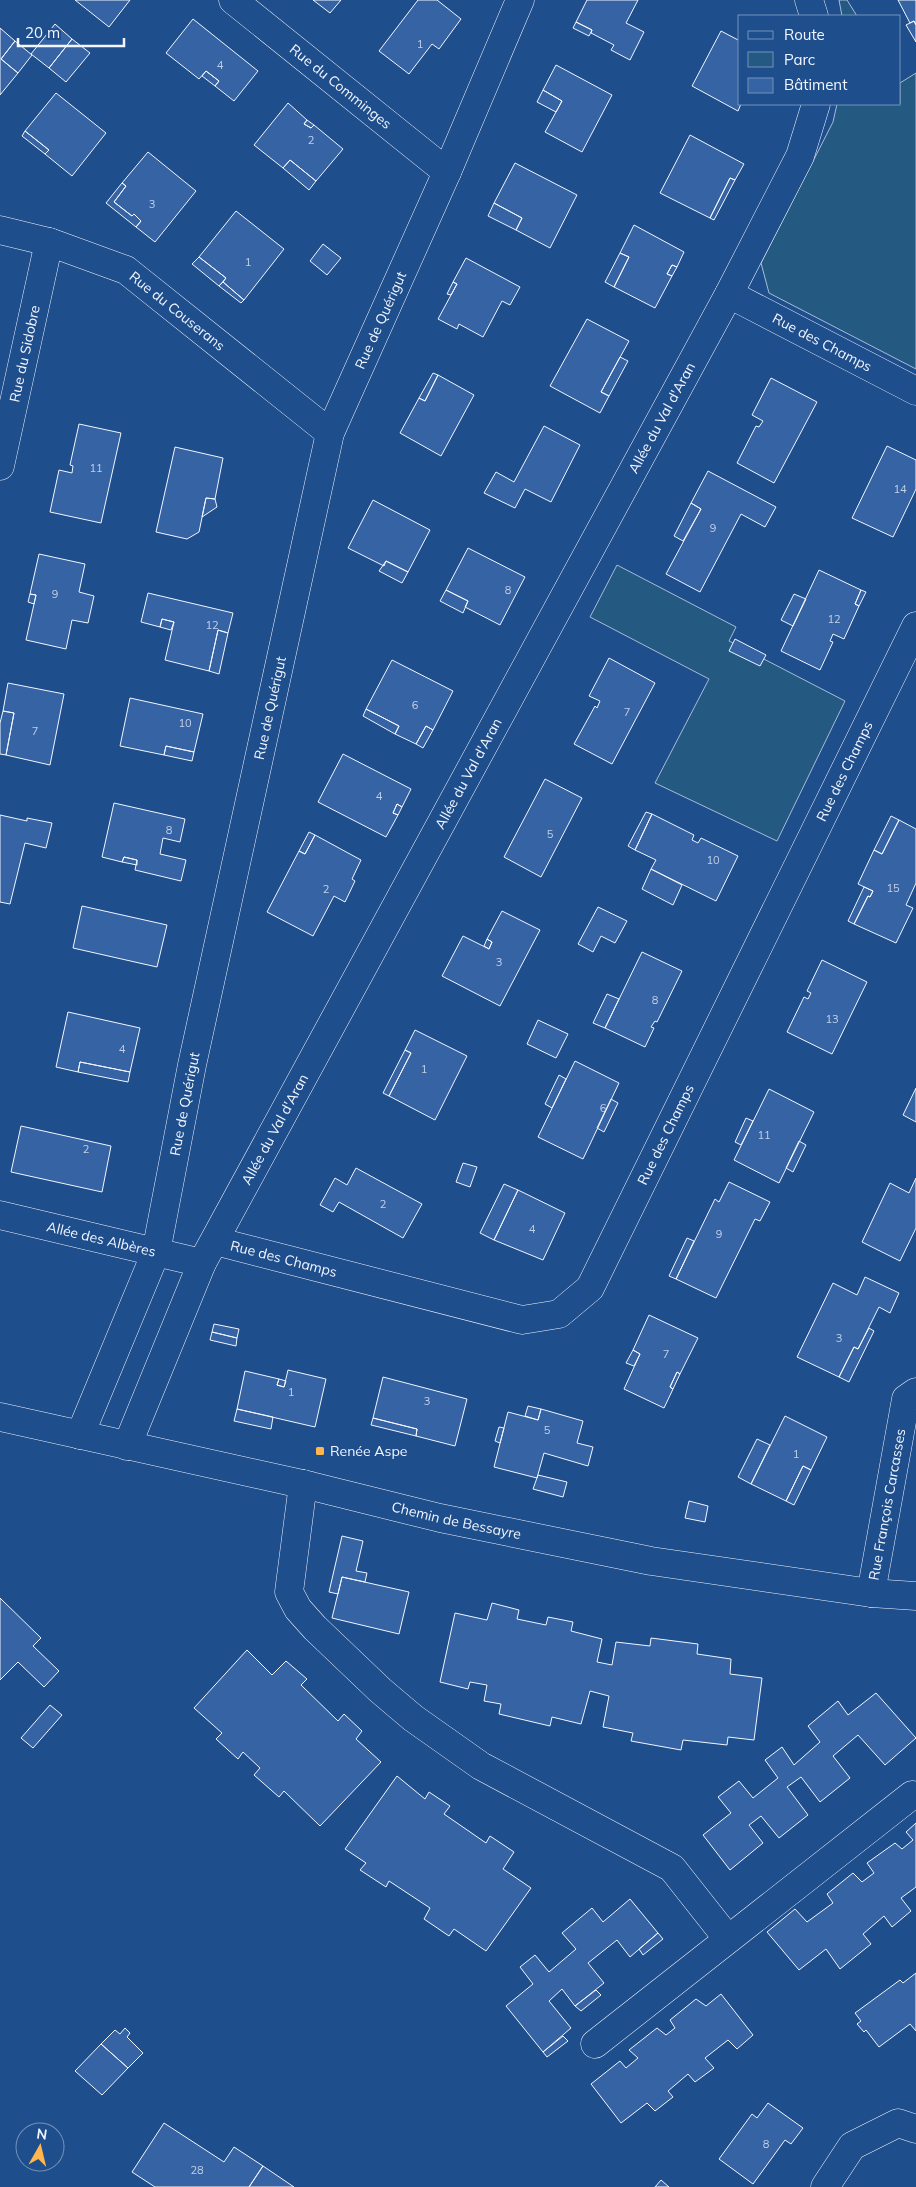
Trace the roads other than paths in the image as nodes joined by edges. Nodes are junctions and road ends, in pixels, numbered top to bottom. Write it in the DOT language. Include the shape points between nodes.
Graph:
graph roads {
  1 [pos="233,0"];
  2 [pos="520,0"];
  3 [pos="809,0"];
  4 [pos="814,15"];
  5 [pos="816,105"];
  6 [pos="447,172"];
  7 [pos="0,230"];
  8 [pos="49,242"];
  9 [pos="729,294"];
  10 [pos="916,391"];
  11 [pos="330,433"];
  12 [pos="0,466"];
  13 [pos="916,626"];
  14 [pos="0,1215"];
  15 [pos="156,1252"];
  16 [pos="209,1252"];
  17 [pos="916,1392"];
  18 [pos="0,1417"];
  19 [pos="80,1435"];
  20 [pos="127,1446"];
  21 [pos="303,1484"];
  22 [pos="871,1593"];
  23 [pos="916,1596"];
  24 [pos="912,1795"];
  25 [pos="728,1939"];
  26 [pos="595,2044"];
  27 [pos="916,2129"];
  28 [pos="825,2187"];
  1 -- 6 [label="street, Rue du Comminges"];
  2 -- 6 [label="street, Rue de Quérigut"];
  3 -- 4 [label="street"];
  5 -- 9 [label="street, Allée du Val d'Aran" via="800,156"];
  6 -- 11 [label="street, Rue de Quérigut"];
  7 -- 8 [label="street, Rue du Couserans"];
  8 -- 11 [label="street, Rue du Couserans" via="126,270"];
  8 -- 12 [label="street, Rue du Sidobre"];
  9 -- 10 [label="street, Rue des Champs"];
  9 -- 16 [label="street, Allée du Val d'Aran"];
  11 -- 15 [label="street, Rue de Quérigut" via="192,1065"];
  13 -- 16 [label="street, Rue des Champs" via="590,1288 558,1314 522,1320"];
  14 -- 15 [label="street, Allée des Albères"];
  15 -- 16 [label="street, Allée des Albères"];
  15 -- 19 [label="street, Rue de Quérigut"];
  16 -- 20 [label="street, Allée du Val d'Aran"];
  17 -- 22 [label="street, Rue François Carcasses" via="906,1399"];
  18 -- 19 [label="street, Chemin de Bessayre"];
  19 -- 20 [label="street, Chemin de Bessayre"];
  20 -- 21 [label="street, Chemin de Bessayre"];
  21 -- 22 [label="street, Chemin de Bessayre" via="440,1518 651,1561"];
  21 -- 25 [label="street" via="289,1592 315,1628 413,1718 481,1766 585,1824 666,1864"];
  22 -- 23 [label="street, Chemin de Bessayre"];
  24 -- 25 [label="street"];
  25 -- 26 [label="street"];
  27 -- 28 [label="street" via="898,2123 852,2146"];
}
